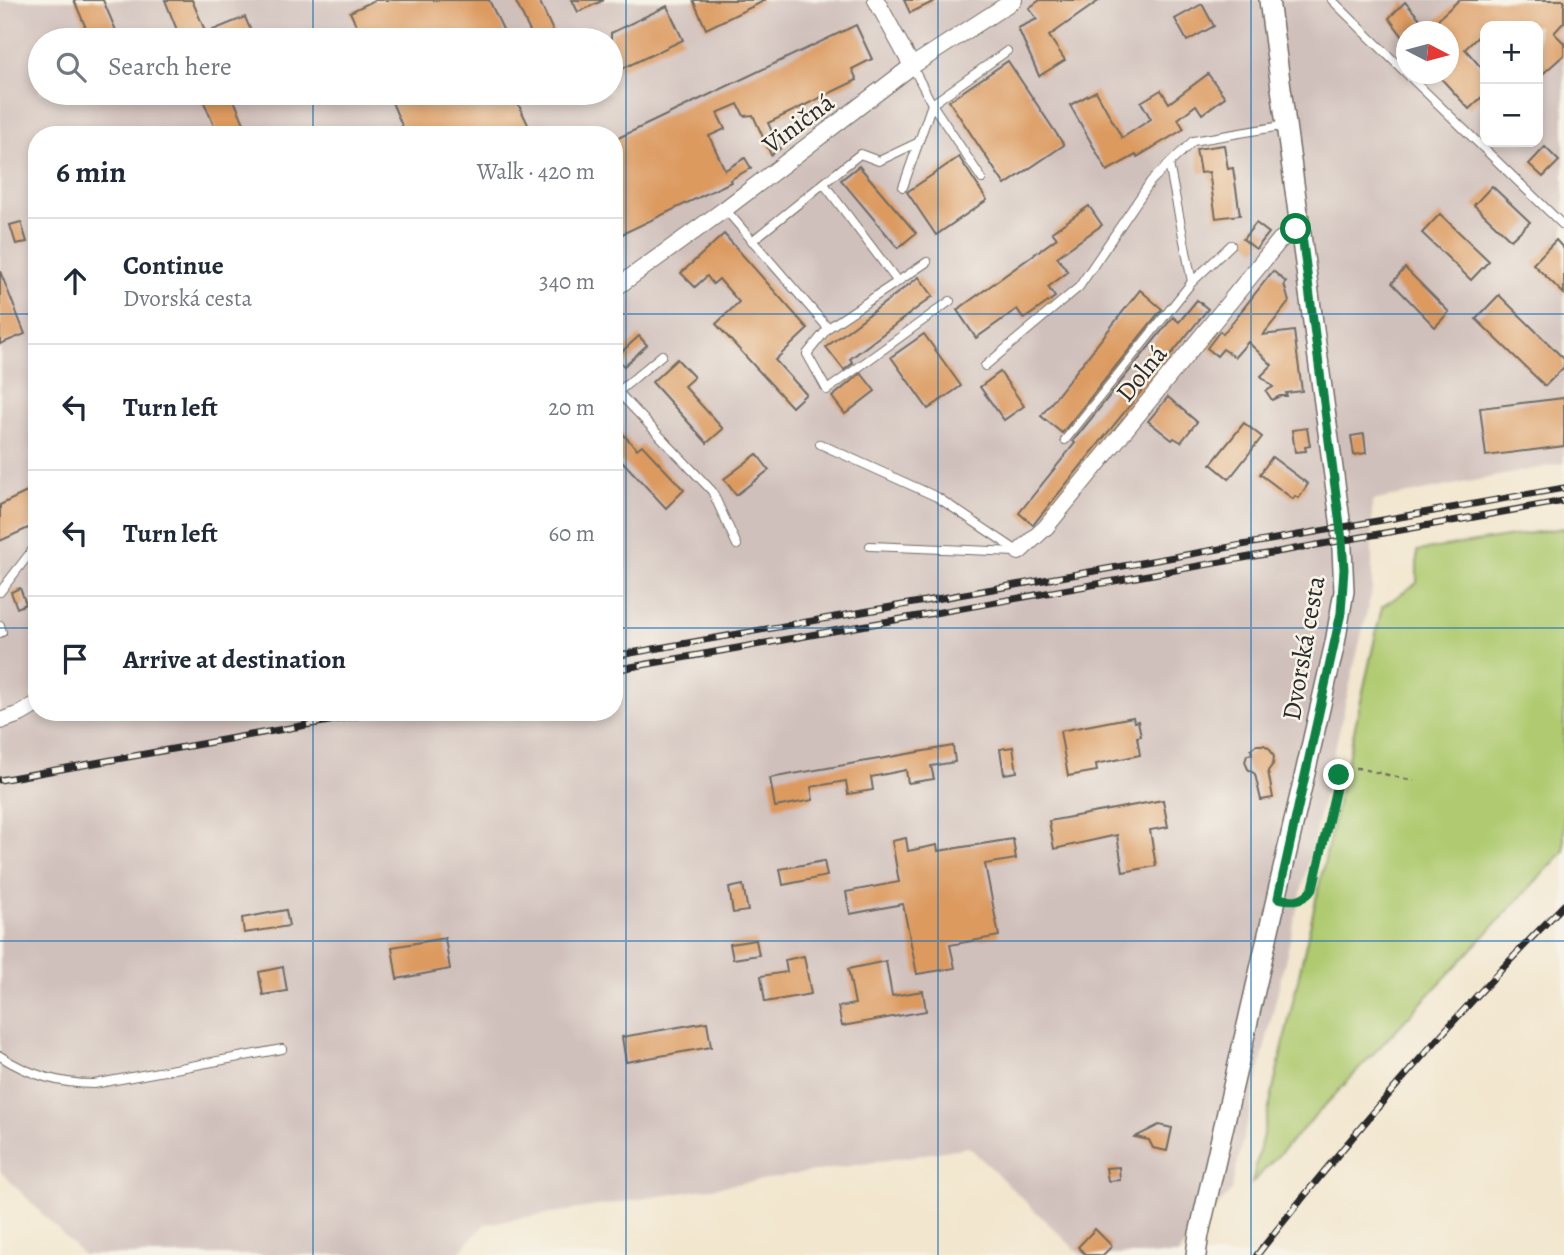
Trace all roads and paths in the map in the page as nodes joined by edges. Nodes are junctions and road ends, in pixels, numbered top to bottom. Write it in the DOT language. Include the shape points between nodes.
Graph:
graph roads {
  1 [pos="876,0"];
  2 [pos="1014,0"];
  3 [pos="1269,0"];
  4 [pos="1332,0"];
  5 [pos="1007,51"];
  6 [pos="1396,62"];
  7 [pos="912,66"];
  8 [pos="1418,84"];
  9 [pos="932,104"];
  10 [pos="1286,125"];
  11 [pos="919,142"];
  12 [pos="1169,164"];
  13 [pos="982,179"];
  14 [pos="824,184"];
  15 [pos="902,187"];
  16 [pos="725,209"];
  17 [pos="1564,226"];
  18 [pos="1301,228"];
  19 [pos="752,242"];
  20 [pos="1231,245"];
  21 [pos="927,262"];
  22 [pos="898,282"];
  23 [pos="1192,282"];
  24 [pos="623,283"];
  25 [pos="950,301"];
  26 [pos="828,328"];
  27 [pos="662,355"];
  28 [pos="985,366"];
  29 [pos="623,386"];
  30 [pos="623,398"];
  31 [pos="1065,440"];
  32 [pos="820,444"];
  33 [pos="737,545"];
  34 [pos="870,546"];
  35 [pos="1019,552"];
  36 [pos="28,556"];
  37 [pos="0,592"];
  38 [pos="0,625"];
  39 [pos="0,633"];
  40 [pos="28,709"];
  41 [pos="0,721"];
  42 [pos="1414,781"];
  43 [pos="1278,898"];
  44 [pos="282,1049"];
  45 [pos="0,1056"];
  46 [pos="1196,1255"];
  1 -- 7 [label="street"];
  2 -- 7 [label="street, Viničná"];
  3 -- 10 [label="street, Dvorská cesta"];
  4 -- 6 [label="lane"];
  5 -- 9 [label="lane"];
  7 -- 9 [label="lane"];
  7 -- 16 [label="street, Viničná"];
  8 -- 17 [label="lane"];
  9 -- 11 [label="lane"];
  9 -- 13 [label="lane"];
  10 -- 12 [label="lane" via="1193,141"];
  10 -- 18 [label="street, Dvorská cesta"];
  11 -- 14 [label="lane" via="879,160 860,154"];
  11 -- 15 [label="lane"];
  12 -- 23 [label="lane"];
  12 -- 28 [label="lane" via="1151,181 1079,287"];
  14 -- 19 [label="lane"];
  14 -- 22 [label="lane"];
  16 -- 19 [label="lane"];
  16 -- 24 [label="street, Viničná"];
  18 -- 35 [label="street, Dolná" via="1280,240 1046,527"];
  18 -- 43 [label="street, Dvorská cesta" via="1342,540 1343,591"];
  19 -- 26 [label="lane"];
  20 -- 23 [label="lane"];
  21 -- 22 [label="lane"];
  22 -- 26 [label="lane"];
  23 -- 31 [label="lane"];
  25 -- 26 [label="lane" via="827,390 807,354"];
  27 -- 29 [label="lane"];
  30 -- 33 [label="lane" via="712,491"];
  32 -- 35 [label="lane" via="937,498"];
  34 -- 35 [label="lane"];
  36 -- 37 [label="lane"];
  38 -- 39 [label="lane"];
  40 -- 41 [label="street"];
  42 -- 43 [label="path" via="1357,768 1343,771 1313,888 1297,900"];
  43 -- 46 [label="street, Dvorská cesta"];
  44 -- 45 [label="lane" via="94,1084 47,1079"];
}
